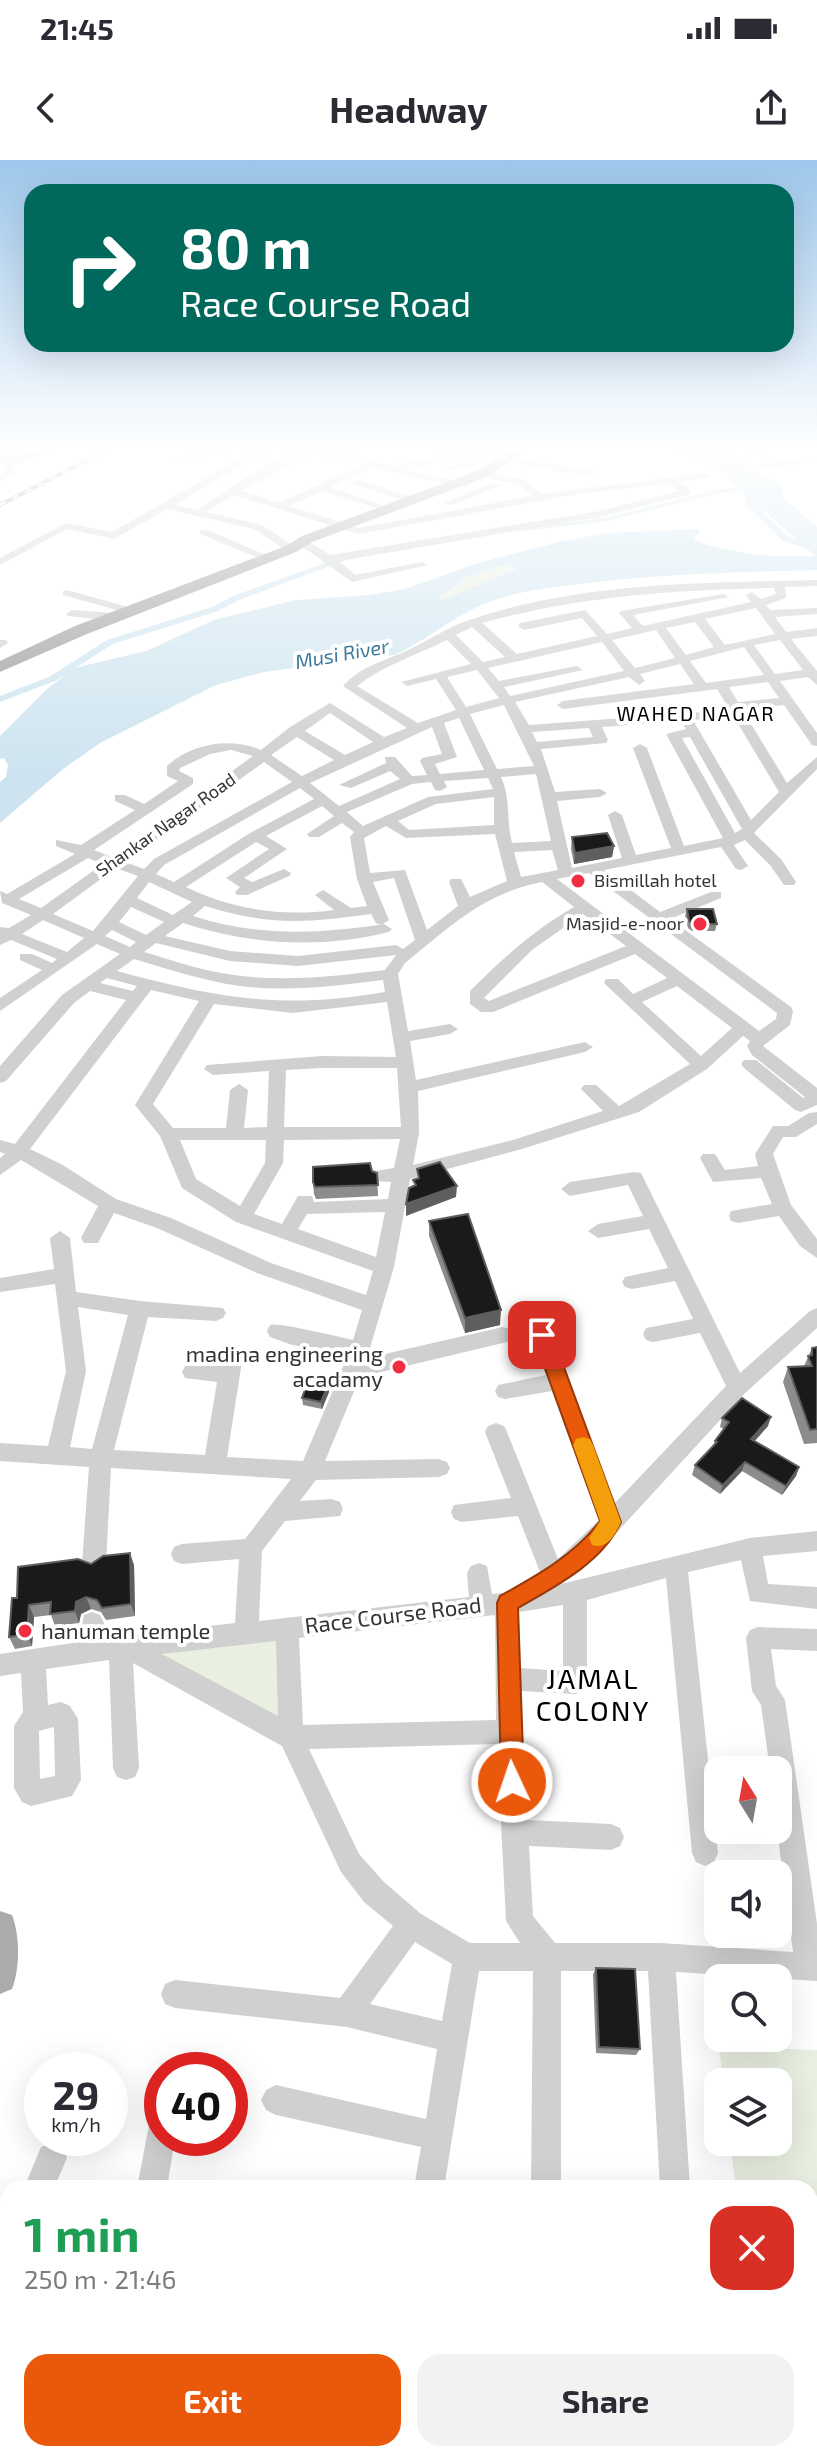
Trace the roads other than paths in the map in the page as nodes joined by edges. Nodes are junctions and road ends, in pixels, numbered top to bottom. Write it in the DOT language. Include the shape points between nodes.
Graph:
graph roads {
  1 [pos="322,557"];
  2 [pos="362,557"];
  3 [pos="267,558"];
  4 [pos="334,563"];
  5 [pos="422,565"];
  6 [pos="817,585"];
  7 [pos="702,586"];
  8 [pos="780,587"];
  9 [pos="626,592"];
  10 [pos="67,593"];
  11 [pos="572,597"];
  12 [pos="710,598"];
  13 [pos="754,598"];
  14 [pos="636,610"];
  15 [pos="811,611"];
  16 [pos="72,614"];
  17 [pos="123,614"];
  18 [pos="585,614"];
  19 [pos="495,616"];
  20 [pos="698,618"];
  21 [pos="473,622"];
  22 [pos="507,626"];
  23 [pos="524,626"];
  24 [pos="659,626"];
  25 [pos="739,626"];
  26 [pos="817,629"];
  27 [pos="640,630"];
  28 [pos="448,634"];
  29 [pos="781,635"];
  30 [pos="556,637"];
  31 [pos="605,638"];
  32 [pos="514,658"];
  33 [pos="683,659"];
  34 [pos="439,663"];
  35 [pos="727,664"];
  36 [pos="483,666"];
  37 [pos="0,667"];
  38 [pos="577,670"];
  39 [pos="632,672"];
  40 [pos="815,676"];
  41 [pos="771,678"];
  42 [pos="407,682"];
  43 [pos="586,683"];
  44 [pos="497,685"];
  45 [pos="721,685"];
  46 [pos="703,688"];
  47 [pos="670,691"];
  48 [pos="817,693"];
  49 [pos="648,694"];
  50 [pos="561,698"];
  51 [pos="615,698"];
  52 [pos="786,699"];
  53 [pos="509,700"];
  54 [pos="597,701"];
  55 [pos="737,710"];
  56 [pos="463,712"];
  57 [pos="685,718"];
  58 [pos="437,722"];
  59 [pos="626,722"];
  60 [pos="594,725"];
  61 [pos="571,727"];
  62 [pos="418,729"];
  63 [pos="526,729"];
  64 [pos="295,730"];
  65 [pos="693,733"];
  66 [pos="817,742"];
  67 [pos="376,745"];
  68 [pos="533,746"];
  69 [pos="640,748"];
  70 [pos="260,756"];
  71 [pos="405,756"];
  72 [pos="343,759"];
  73 [pos="817,761"];
  74 [pos="391,762"];
  75 [pos="326,770"];
  76 [pos="541,770"];
  77 [pos="491,772"];
  78 [pos="436,778"];
  79 [pos="409,780"];
  80 [pos="301,782"];
  81 [pos="501,792"];
  82 [pos="600,793"];
  83 [pos="787,794"];
  84 [pos="549,797"];
  85 [pos="120,798"];
  86 [pos="445,798"];
  87 [pos="321,801"];
  88 [pos="143,810"];
  89 [pos="340,815"];
  90 [pos="615,815"];
  91 [pos="387,820"];
  92 [pos="169,822"];
  93 [pos="501,829"];
  94 [pos="212,832"];
  95 [pos="362,832"];
  96 [pos="314,834"];
  97 [pos="255,836"];
  98 [pos="738,837"];
  99 [pos="61,843"];
  100 [pos="557,845"];
  101 [pos="238,847"];
  102 [pos="505,848"];
  103 [pos="679,851"];
  104 [pos="84,852"];
  105 [pos="223,858"];
  106 [pos="630,860"];
  107 [pos="111,863"];
  108 [pos="741,866"];
  109 [pos="591,868"];
  110 [pos="247,869"];
  111 [pos="284,873"];
  112 [pos="145,874"];
  113 [pos="567,874"];
  114 [pos="546,878"];
  115 [pos="364,879"];
  116 [pos="456,882"];
  117 [pos="789,882"];
  118 [pos="515,883"];
  119 [pos="175,888"];
  120 [pos="252,888"];
  121 [pos="323,895"];
  122 [pos="716,895"];
  123 [pos="4,898"];
  124 [pos="131,901"];
  125 [pos="208,902"];
  126 [pos="584,907"];
  127 [pos="376,909"];
  128 [pos="348,913"];
  129 [pos="40,916"];
  130 [pos="462,917"];
  131 [pos="660,917"];
  132 [pos="178,919"];
  133 [pos="301,919"];
  134 [pos="110,923"];
  135 [pos="384,929"];
  136 [pos="3,934"];
  137 [pos="94,938"];
  138 [pos="151,940"];
  139 [pos="301,940"];
  140 [pos="423,941"];
  141 [pos="638,947"];
  142 [pos="131,953"];
  143 [pos="26,957"];
  144 [pos="68,958"];
  145 [pos="322,959"];
  146 [pos="276,960"];
  147 [pos="298,961"];
  148 [pos="395,962"];
  149 [pos="52,969"];
  150 [pos="104,972"];
  151 [pos="679,979"];
  152 [pos="328,982"];
  153 [pos="268,983"];
  154 [pos="612,983"];
  155 [pos="31,984"];
  156 [pos="86,985"];
  157 [pos="141,990"];
  158 [pos="394,996"];
  159 [pos="68,999"];
  160 [pos="209,999"];
  161 [pos="631,1001"];
  162 [pos="0,1006"];
  163 [pos="742,1028"];
  164 [pos="450,1029"];
  165 [pos="401,1037"];
  166 [pos="759,1039"];
  167 [pos="585,1047"];
  168 [pos="8,1055"];
  169 [pos="405,1063"];
  170 [pos="750,1064"];
  171 [pos="278,1065"];
  172 [pos="701,1065"];
  173 [pos="213,1069"];
  174 [pos="0,1077"];
  175 [pos="409,1087"];
  176 [pos="590,1089"];
  177 [pos="239,1090"];
  178 [pos="814,1107"];
  179 [pos="616,1113"];
  180 [pos="234,1133"];
  181 [pos="274,1133"];
  182 [pos="410,1133"];
  183 [pos="168,1134"];
  184 [pos="0,1146"];
  185 [pos="19,1151"];
  186 [pos="709,1158"];
  187 [pos="0,1169"];
  188 [pos="767,1171"];
  189 [pos="390,1175"];
  190 [pos="570,1189"];
  191 [pos="109,1204"];
  192 [pos="390,1205"];
  193 [pos="783,1209"];
  194 [pos="738,1216"];
  195 [pos="243,1217"];
  196 [pos="655,1221"];
  197 [pos="598,1231"];
  198 [pos="287,1232"];
  199 [pos="60,1238"];
  200 [pos="91,1238"];
  201 [pos="817,1251"];
  202 [pos="384,1267"];
  203 [pos="681,1273"];
  204 [pos="64,1275"];
  205 [pos="632,1282"];
  206 [pos="0,1285"];
  207 [pos="67,1298"];
  208 [pos="374,1306"];
  209 [pos="140,1309"];
  210 [pos="216,1313"];
  211 [pos="816,1317"];
  212 [pos="705,1324"];
  213 [pos="277,1331"];
  214 [pos="653,1334"];
  215 [pos="503,1335"];
  216 [pos="542,1335"];
  217 [pos="361,1349"];
  218 [pos="353,1370"];
  219 [pos="192,1372"];
  220 [pos="559,1381"];
  221 [pos="737,1388"];
  222 [pos="505,1391"];
  223 [pos="496,1432"];
  224 [pos="0,1452"];
  225 [pos="57,1455"];
  226 [pos="101,1457"];
  227 [pos="215,1464"];
  228 [pos="439,1468"];
  229 [pos="310,1471"];
  230 [pos="526,1506"];
  231 [pos="332,1509"];
  232 [pos="280,1512"];
  233 [pos="462,1512"];
  234 [pos="611,1522"];
  235 [pos="817,1541"];
  236 [pos="251,1548"];
  237 [pos="750,1548"];
  238 [pos="182,1554"];
  239 [pos="94,1564"];
  240 [pos="676,1564"];
  241 [pos="479,1573"];
  242 [pos="553,1577"];
  243 [pos="575,1592"];
  244 [pos="817,1598"];
  245 [pos="507,1603"];
  246 [pos="481,1605"];
  247 [pos="92,1623"];
  248 [pos="287,1627"];
  249 [pos="247,1631"];
  250 [pos="817,1640"];
  251 [pos="124,1647"];
  252 [pos="91,1651"];
  253 [pos="33,1660"];
  254 [pos="0,1665"];
  255 [pos="509,1679"];
  256 [pos="36,1719"];
  257 [pos="509,1732"];
  258 [pos="291,1737"];
  259 [pos="126,1768"];
  260 [pos="515,1832"];
  261 [pos="611,1837"];
  262 [pos="705,1853"];
  263 [pos="411,1924"];
  264 [pos="0,1927"];
  265 [pos="547,1955"];
  266 [pos="467,1957"];
  267 [pos="661,1957"];
  268 [pos="813,1966"];
  269 [pos="0,1977"];
  270 [pos="175,1994"];
  271 [pos="347,2013"];
  272 [pos="452,2038"];
  273 [pos="276,2100"];
  274 [pos="437,2136"];
  275 [pos="157,2156"];
  276 [pos="52,2158"];
  277 [pos="42,2180"];
  278 [pos="153,2180"];
  279 [pos="430,2180"];
  280 [pos="546,2180"];
  281 [pos="675,2180"];
  1 -- 4 [label="street"];
  2 -- 4 [label="street"];
  3 -- 17 [label="highway"];
  4 -- 5 [label="street" via="352,579"];
  6 -- 8 [label="street"];
  7 -- 9 [label="street"];
  7 -- 12 [label="street"];
  7 -- 13 [label="street"];
  8 -- 13 [label="street"];
  8 -- 13 [label="street" via="782,596"];
  9 -- 11 [label="street"];
  9 -- 14 [label="street"];
  10 -- 17 [label="street"];
  11 -- 18 [label="street"];
  11 -- 19 [label="street"];
  12 -- 13 [label="street"];
  12 -- 14 [label="street"];
  12 -- 25 [label="street"];
  13 -- 15 [label="street"];
  13 -- 25 [label="street"];
  13 -- 29 [label="street"];
  14 -- 27 [label="street" via="624,614"];
  15 -- 26 [label="street"];
  16 -- 17 [label="street"];
  17 -- 37 [label="highway"];
  18 -- 30 [label="street"];
  18 -- 31 [label="street"];
  19 -- 21 [label="street"];
  19 -- 22 [label="street"];
  20 -- 24 [label="street"];
  20 -- 25 [label="street"];
  20 -- 35 [label="street"];
  21 -- 28 [label="street"];
  21 -- 32 [label="street"];
  23 -- 30 [label="street"];
  24 -- 27 [label="street"];
  24 -- 33 [label="street"];
  25 -- 29 [label="street"];
  25 -- 35 [label="street"];
  25 -- 41 [label="street"];
  26 -- 29 [label="street"];
  27 -- 31 [label="street"];
  28 -- 34 [label="street"];
  28 -- 36 [label="street"];
  29 -- 40 [label="street"];
  30 -- 31 [label="street"];
  30 -- 32 [label="street"];
  30 -- 38 [label="street"];
  31 -- 39 [label="street"];
  32 -- 36 [label="street"];
  33 -- 35 [label="street"];
  33 -- 39 [label="street"];
  33 -- 46 [label="street"];
  34 -- 36 [label="street"];
  34 -- 42 [label="street"];
  34 -- 56 [label="street"];
  34 -- 62 [label="street" via="375,666 349,686"];
  35 -- 41 [label="street"];
  35 -- 45 [label="street"];
  36 -- 44 [label="street"];
  38 -- 43 [label="street"];
  38 -- 44 [label="street"];
  39 -- 43 [label="street"];
  39 -- 49 [label="street"];
  40 -- 41 [label="street"];
  41 -- 52 [label="street"];
  43 -- 50 [label="street"];
  43 -- 54 [label="street"];
  44 -- 53 [label="street"];
  45 -- 46 [label="street"];
  45 -- 55 [label="street"];
  46 -- 47 [label="street"];
  47 -- 49 [label="street"];
  47 -- 57 [label="street"];
  48 -- 52 [label="street"];
  49 -- 51 [label="street"];
  50 -- 53 [label="street"];
  50 -- 54 [label="street"];
  50 -- 61 [label="street"];
  51 -- 54 [label="street"];
  51 -- 59 [label="street"];
  52 -- 55 [label="street"];
  52 -- 66 [label="street"];
  53 -- 56 [label="street"];
  53 -- 63 [label="street"];
  55 -- 57 [label="street"];
  55 -- 83 [label="street"];
  56 -- 58 [label="street"];
  56 -- 77 [label="street"];
  57 -- 59 [label="street"];
  57 -- 65 [label="street"];
  58 -- 62 [label="street"];
  58 -- 78 [label="street" via="450,757 424,757"];
  59 -- 60 [label="street"];
  60 -- 61 [label="street"];
  60 -- 68 [label="street" via="601,740"];
  61 -- 63 [label="street"];
  62 -- 67 [label="street"];
  63 -- 68 [label="street"];
  64 -- 67 [label="street, Shankar Nagar Road" via="330,707"];
  64 -- 70 [label="street, Shankar Nagar Road"];
  64 -- 72 [label="street"];
  65 -- 98 [label="street"];
  65 -- 98 [label="street" via="673,734"];
  67 -- 72 [label="street"];
  67 -- 74 [label="street"];
  68 -- 76 [label="street"];
  69 -- 103 [label="street"];
  70 -- 80 [label="street"];
  70 -- 88 [label="street" via="235,746 186,759 172,773 188,781"];
  70 -- 92 [label="street, Shankar Nagar Road"];
  71 -- 74 [label="street"];
  72 -- 75 [label="street"];
  73 -- 83 [label="street"];
  74 -- 75 [label="street" via="352,788"];
  74 -- 79 [label="street"];
  75 -- 80 [label="street"];
  76 -- 77 [label="street"];
  76 -- 84 [label="street"];
  77 -- 78 [label="street"];
  77 -- 81 [label="street"];
  78 -- 79 [label="street"];
  78 -- 86 [label="street"];
  79 -- 89 [label="street"];
  80 -- 87 [label="street"];
  80 -- 94 [label="street"];
  81 -- 86 [label="street"];
  81 -- 93 [label="street"];
  82 -- 84 [label="street"];
  83 -- 98 [label="street"];
  84 -- 100 [label="street"];
  85 -- 88 [label="street"];
  86 -- 91 [label="street"];
  87 -- 89 [label="street"];
  87 -- 97 [label="street"];
  88 -- 92 [label="street"];
  88 -- 104 [label="street"];
  89 -- 95 [label="street"];
  89 -- 96 [label="street"];
  90 -- 106 [label="street"];
  91 -- 93 [label="street" via="406,834"];
  91 -- 95 [label="street"];
  92 -- 107 [label="street, Shankar Nagar Road"];
  93 -- 102 [label="street"];
  94 -- 101 [label="street"];
  94 -- 112 [label="street"];
  95 -- 115 [label="street" via="357,837"];
  97 -- 101 [label="street"];
  97 -- 110 [label="street" via="280,849"];
  98 -- 103 [label="street"];
  98 -- 108 [label="street"];
  98 -- 117 [label="street" via="776,862"];
  99 -- 104 [label="street"];
  100 -- 102 [label="street"];
  100 -- 113 [label="street"];
  101 -- 105 [label="street"];
  102 -- 118 [label="street"];
  103 -- 106 [label="street"];
  104 -- 107 [label="street"];
  104 -- 123 [label="street"];
  105 -- 110 [label="street"];
  105 -- 119 [label="street"];
  106 -- 109 [label="street"];
  107 -- 112 [label="street"];
  107 -- 129 [label="street, Shankar Nagar Road"];
  109 -- 113 [label="street"];
  109 -- 131 [label="street"];
  110 -- 120 [label="street" via="233,878"];
  111 -- 120 [label="street"];
  112 -- 119 [label="street"];
  112 -- 124 [label="street"];
  113 -- 114 [label="street"];
  114 -- 118 [label="street"];
  114 -- 126 [label="street"];
  115 -- 127 [label="street"];
  115 -- 140 [label="street" via="400,873"];
  116 -- 130 [label="street"];
  118 -- 130 [label="street" via="480,897"];
  119 -- 125 [label="street"];
  120 -- 125 [label="street"];
  121 -- 128 [label="street"];
  122 -- 131 [label="street"];
  123 -- 129 [label="street"];
  124 -- 132 [label="street"];
  124 -- 134 [label="street"];
  125 -- 132 [label="street"];
  125 -- 133 [label="street" via="246,914"];
  126 -- 141 [label="street"];
  126 -- 141 [label="street" via="557,921 502,968 476,1000 487,1008"];
  127 -- 128 [label="street"];
  127 -- 135 [label="street"];
  128 -- 133 [label="street"];
  129 -- 136 [label="street, Shankar Nagar Road"];
  129 -- 137 [label="street"];
  130 -- 140 [label="street"];
  131 -- 166 [label="street" via="782,1007 784,1021"];
  132 -- 138 [label="street"];
  132 -- 139 [label="street" via="254,937"];
  133 -- 139 [label="street"];
  134 -- 137 [label="street"];
  134 -- 138 [label="street"];
  135 -- 139 [label="street"];
  135 -- 148 [label="street"];
  136 -- 144 [label="street"];
  137 -- 142 [label="street"];
  137 -- 144 [label="street"];
  138 -- 142 [label="street"];
  138 -- 146 [label="street"];
  139 -- 147 [label="street"];
  140 -- 148 [label="street"];
  141 -- 151 [label="street"];
  142 -- 150 [label="street"];
  142 -- 153 [label="street" via="220,978"];
  143 -- 149 [label="street"];
  144 -- 149 [label="street"];
  145 -- 147 [label="street"];
  145 -- 148 [label="street"];
  145 -- 152 [label="street"];
  146 -- 147 [label="street"];
  146 -- 153 [label="street"];
  148 -- 152 [label="street"];
  148 -- 158 [label="street"];
  149 -- 155 [label="street"];
  150 -- 156 [label="street"];
  150 -- 157 [label="street"];
  151 -- 161 [label="street"];
  151 -- 163 [label="street"];
  152 -- 153 [label="street"];
  154 -- 161 [label="street"];
  155 -- 159 [label="street"];
  155 -- 162 [label="street"];
  156 -- 157 [label="street"];
  156 -- 159 [label="street"];
  157 -- 160 [label="street"];
  157 -- 185 [label="street"];
  158 -- 160 [label="street" via="320,1007"];
  158 -- 165 [label="street"];
  159 -- 168 [label="street"];
  160 -- 183 [label="street" via="144,1105"];
  161 -- 172 [label="street"];
  163 -- 166 [label="street"];
  163 -- 172 [label="street"];
  164 -- 165 [label="street"];
  165 -- 169 [label="street"];
  166 -- 178 [label="street" via="758,1051"];
  167 -- 175 [label="street"];
  168 -- 174 [label="street"];
  169 -- 171 [label="street"];
  169 -- 175 [label="street"];
  170 -- 178 [label="street"];
  171 -- 173 [label="street"];
  171 -- 181 [label="street"];
  172 -- 179 [label="street" via="633,1108"];
  175 -- 182 [label="street"];
  176 -- 179 [label="street"];
  177 -- 180 [label="street"];
  178 -- 188 [label="street" via="790,1133 779,1130 764,1154"];
  179 -- 189 [label="street" via="516,1145"];
  180 -- 181 [label="street"];
  180 -- 183 [label="street"];
  181 -- 182 [label="street"];
  181 -- 195 [label="street" via="274,1163"];
  182 -- 189 [label="street"];
  183 -- 195 [label="street" via="189,1183"];
  184 -- 185 [label="street"];
  185 -- 187 [label="street"];
  185 -- 191 [label="street"];
  186 -- 188 [label="street" via="720,1177"];
  188 -- 193 [label="street"];
  189 -- 192 [label="street"];
  190 -- 196 [label="street" via="634,1178"];
  191 -- 200 [label="street"];
  191 -- 208 [label="street" via="264,1268"];
  192 -- 198 [label="street" via="309,1205"];
  192 -- 202 [label="street"];
  193 -- 194 [label="street"];
  193 -- 201 [label="street"];
  195 -- 198 [label="street"];
  196 -- 197 [label="street"];
  196 -- 203 [label="street"];
  198 -- 202 [label="street"];
  199 -- 204 [label="street"];
  202 -- 208 [label="street"];
  203 -- 205 [label="street"];
  203 -- 212 [label="street"];
  204 -- 206 [label="street"];
  204 -- 207 [label="street"];
  207 -- 209 [label="street"];
  207 -- 225 [label="street" via="76,1371"];
  208 -- 217 [label="street"];
  209 -- 210 [label="street"];
  209 -- 226 [label="street"];
  211 -- 221 [label="street, Race Course Road"];
  212 -- 214 [label="street"];
  212 -- 221 [label="street"];
  213 -- 217 [label="street"];
  215 -- 218 [label="street"];
  216 -- 220 [label="street"];
  217 -- 218 [label="street"];
  218 -- 229 [label="street"];
  219 -- 227 [label="street" via="231,1365"];
  220 -- 222 [label="street"];
  220 -- 234 [label="street"];
  221 -- 234 [label="street, Race Course Road"];
  223 -- 230 [label="street"];
  224 -- 225 [label="street"];
  225 -- 226 [label="street"];
  226 -- 227 [label="street"];
  226 -- 239 [label="street"];
  227 -- 229 [label="street"];
  228 -- 229 [label="street"];
  229 -- 232 [label="street"];
  230 -- 233 [label="street"];
  230 -- 242 [label="street"];
  231 -- 232 [label="street"];
  232 -- 236 [label="street"];
  234 -- 242 [label="street, Race Course Road" via="593,1546"];
  235 -- 237 [label="street"];
  236 -- 238 [label="street"];
  236 -- 249 [label="street"];
  237 -- 240 [label="street"];
  237 -- 244 [label="street" via="758,1594"];
  240 -- 243 [label="street"];
  240 -- 262 [label="street"];
  241 -- 246 [label="street"];
  242 -- 245 [label="street, Race Course Road"];
  243 -- 245 [label="street"];
  243 -- 255 [label="street" via="575,1683"];
  245 -- 246 [label="street, Race Course Road"];
  245 -- 255 [label="street"];
  246 -- 248 [label="street, Race Course Road"];
  247 -- 252 [label="street"];
  248 -- 249 [label="street, Race Course Road"];
  248 -- 258 [label="street"];
  249 -- 251 [label="street, Race Course Road"];
  250 -- 268 [label="street" via="758,1638 764,1691 773,1700"];
  251 -- 252 [label="street, Race Course Road"];
  251 -- 258 [label="street"];
  251 -- 259 [label="street"];
  252 -- 253 [label="street, Race Course Road"];
  253 -- 254 [label="street, Race Course Road"];
  253 -- 256 [label="street"];
  255 -- 257 [label="street"];
  257 -- 258 [label="street"];
  257 -- 260 [label="street"];
  258 -- 263 [label="street" via="350,1863"];
  260 -- 261 [label="street"];
  260 -- 265 [label="street" via="520,1921"];
  263 -- 266 [label="street"];
  263 -- 271 [label="street"];
  264 -- 269 [label="main road"];
  265 -- 266 [label="street"];
  265 -- 267 [label="street"];
  265 -- 280 [label="street"];
  266 -- 272 [label="street"];
  267 -- 268 [label="street"];
  267 -- 281 [label="street"];
  270 -- 271 [label="street"];
  271 -- 272 [label="street"];
  272 -- 274 [label="street"];
  273 -- 274 [label="street"];
  274 -- 279 [label="street"];
  275 -- 278 [label="street"];
  276 -- 277 [label="street"];
}
